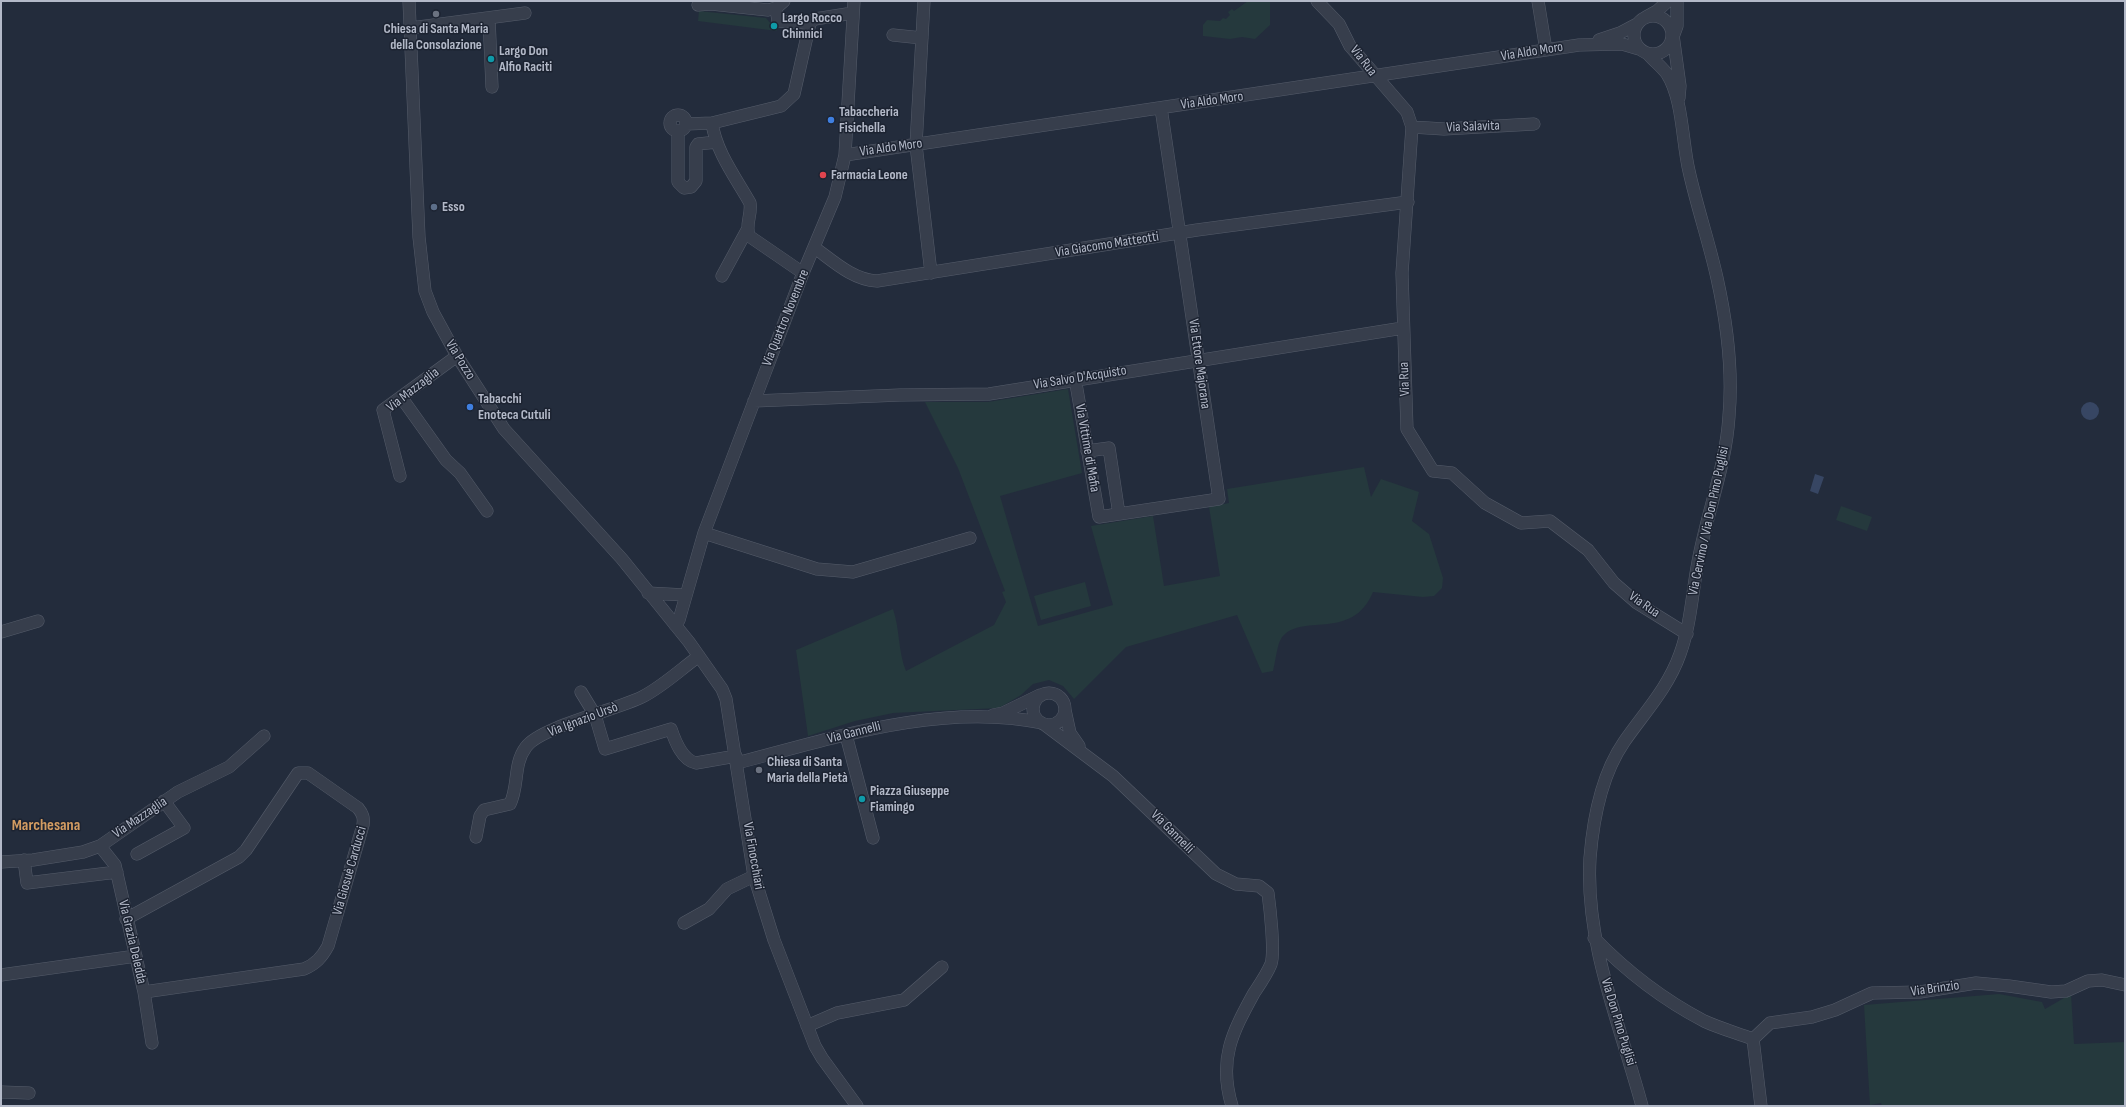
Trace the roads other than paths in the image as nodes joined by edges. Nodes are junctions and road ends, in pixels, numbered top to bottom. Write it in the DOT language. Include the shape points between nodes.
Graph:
graph roads {
  1 [pos="409,1"];
  2 [pos="854,1"];
  3 [pos="924,1"];
  4 [pos="1317,1"];
  5 [pos="1538,1"];
  6 [pos="1668,1"];
  7 [pos="1677,1"];
  8 [pos="698,5"];
  9 [pos="780,5"];
  10 [pos="526,13"];
  11 [pos="853,13"];
  12 [pos="489,18"];
  13 [pos="1642,20"];
  14 [pos="810,23"];
  15 [pos="411,28"];
  16 [pos="893,35"];
  17 [pos="1673,36"];
  18 [pos="922,38"];
  19 [pos="1579,45"];
  20 [pos="1546,50"];
  21 [pos="1644,51"];
  22 [pos="1375,77"];
  23 [pos="492,87"];
  24 [pos="1161,108"];
  25 [pos="1678,109"];
  26 [pos="712,123"];
  27 [pos="1534,124"];
  28 [pos="1412,127"];
  29 [pos="717,142"];
  30 [pos="916,145"];
  31 [pos="845,155"];
  32 [pos="1408,202"];
  33 [pos="747,230"];
  34 [pos="1179,233"];
  35 [pos="815,248"];
  36 [pos="803,273"];
  37 [pos="931,273"];
  38 [pos="722,276"];
  39 [pos="1403,328"];
  40 [pos="457,356"];
  41 [pos="1198,359"];
  42 [pos="1075,378"];
  43 [pos="401,397"];
  44 [pos="754,401"];
  45 [pos="1088,451"];
  46 [pos="400,476"];
  47 [pos="487,511"];
  48 [pos="1119,514"];
  49 [pos="1099,517"];
  50 [pos="704,533"];
  51 [pos="970,538"];
  52 [pos="648,593"];
  53 [pos="685,595"];
  54 [pos="38,621"];
  55 [pos="675,625"];
  56 [pos="1,632"];
  57 [pos="1687,634"];
  58 [pos="699,656"];
  59 [pos="581,692"];
  60 [pos="1043,694"];
  61 [pos="1065,710"];
  62 [pos="595,715"];
  63 [pos="974,718"];
  64 [pos="1043,724"];
  65 [pos="846,735"];
  66 [pos="264,736"];
  67 [pos="1088,756"];
  68 [pos="736,760"];
  69 [pos="164,801"];
  70 [pos="476,837"];
  71 [pos="873,838"];
  72 [pos="100,846"];
  73 [pos="137,854"];
  74 [pos="24,860"];
  75 [pos="1,862"];
  76 [pos="117,872"];
  77 [pos="754,876"];
  78 [pos="126,919"];
  79 [pos="684,923"];
  80 [pos="1594,938"];
  81 [pos="136,956"];
  82 [pos="942,967"];
  83 [pos="1,975"];
  84 [pos="2125,984"];
  85 [pos="144,992"];
  86 [pos="807,1026"];
  87 [pos="1753,1039"];
  88 [pos="152,1043"];
  89 [pos="1,1092"];
  90 [pos="29,1093"];
  91 [pos="857,1106"];
  92 [pos="1232,1106"];
  93 [pos="1642,1106"];
  94 [pos="1761,1106"];
  1 -- 15 [label="street, Via Pozzo"];
  2 -- 11 [label="street, Via Quattro Novembre"];
  3 -- 18 [label="street"];
  4 -- 22 [label="street, Via Rua" via="1339,24 1350,46"];
  5 -- 20 [label="street"];
  6 -- 13 [label="street"];
  7 -- 17 [label="street" via="1677,26"];
  8 -- 9 [label="street" via="768,10"];
  9 -- 14 [label="street" via="778,21"];
  10 -- 12 [label="street"];
  11 -- 14 [label="street" via="815,19"];
  11 -- 31 [label="street, Via Quattro Novembre"];
  12 -- 15 [label="street"];
  12 -- 23 [label="street"];
  13 -- 17 [label="street" via="1655,16 1663,18 1670,24"];
  13 -- 19 [label="street" via="1610,37"];
  13 -- 21 [label="street" via="1634,36"];
  14 -- 26 [label="street" via="794,94 788,102"];
  15 -- 40 [label="street, Via Pozzo" via="417,199 425,291 442,331"];
  16 -- 18 [label="street"];
  17 -- 21 [label="street" via="1663,52"];
  17 -- 25 [label="street" via="1680,86"];
  18 -- 30 [label="street"];
  19 -- 20 [label="street, Via Aldo Moro"];
  19 -- 21 [label="street" via="1622,44"];
  20 -- 22 [label="street, Via Aldo Moro"];
  21 -- 25 [label="street" via="1667,75"];
  22 -- 24 [label="street, Via Aldo Moro"];
  22 -- 28 [label="street, Via Rua" via="1407,112"];
  24 -- 30 [label="street, Via Aldo Moro"];
  24 -- 34 [label="street, Via Ettore Majorana"];
  25 -- 57 [label="street, Via Cervino / Via Don Pino Puglisi" via="1689,172 1724,310 1730,376 1725,452 1698,560"];
  26 -- 29 [label="street"];
  26 -- 29 [label="street" via="682,128 678,182 684,188 691,187 696,181 698,144"];
  27 -- 28 [label="street, Via Salavita" via="1444,129"];
  28 -- 32 [label="street, Via Rua"];
  29 -- 33 [label="street" via="750,203 752,210"];
  30 -- 31 [label="street, Via Aldo Moro"];
  30 -- 37 [label="street"];
  31 -- 35 [label="street, Via Quattro Novembre" via="836,197"];
  32 -- 34 [label="street, Via Giacomo Matteotti"];
  32 -- 39 [label="street, Via Rua" via="1402,273"];
  33 -- 36 [label="street" via="749,236"];
  33 -- 38 [label="street"];
  34 -- 37 [label="street, Via Giacomo Matteotti"];
  34 -- 41 [label="street, Via Ettore Majorana"];
  35 -- 36 [label="street, Via Quattro Novembre"];
  35 -- 37 [label="street, Via Giacomo Matteotti" via="842,268 870,281"];
  36 -- 44 [label="street, Via Quattro Novembre"];
  39 -- 41 [label="street, Via Salvo D'Acquisto"];
  39 -- 57 [label="street, Via Rua" via="1407,429 1433,471 1452,473 1485,503 1521,523 1550,521 1588,550 1614,583 1637,603"];
  40 -- 43 [label="street, Via Mazzaglia"];
  40 -- 52 [label="street, Via Pozzo" via="504,429 622,559"];
  41 -- 42 [label="street, Via Salvo D'Acquisto"];
  41 -- 48 [label="street, Via Ettore Majorana" via="1219,499"];
  42 -- 44 [label="street, Via Salvo D'Acquisto" via="989,394"];
  42 -- 45 [label="street, Via Vittime di Mafia"];
  43 -- 46 [label="street, Via Mazzaglia" via="383,410"];
  43 -- 47 [label="street" via="446,460 460,473"];
  44 -- 50 [label="street, Via Quattro Novembre"];
  45 -- 48 [label="street" via="1109,448"];
  45 -- 49 [label="street, Via Vittime di Mafia"];
  48 -- 49 [label="street, Via Ettore Majorana"];
  50 -- 51 [label="street" via="817,569 840,572 853,572"];
  50 -- 53 [label="street, Via Quattro Novembre"];
  52 -- 53 [label="street"];
  52 -- 55 [label="street, Via Pozzo"];
  53 -- 55 [label="street, Via Quattro Novembre" via="679,620"];
  54 -- 56 [label="street"];
  55 -- 58 [label="street, Via Finocchiari"];
  57 -- 80 [label="street, Via Cervino / Via Don Pino Puglisi" via="1670,678 1622,745 1602,791 1590,859"];
  58 -- 62 [label="street, Via Ignazio Ursò" via="643,696"];
  58 -- 68 [label="street, Via Finocchiari" via="724,694"];
  59 -- 62 [label="street"];
  60 -- 61 [label="street" via="1049,693 1061,698"];
  60 -- 63 [label="street, Via Gannelli" via="1003,713"];
  60 -- 64 [label="street" via="1034,702 1032,708 1037,720"];
  61 -- 64 [label="street" via="1064,715 1056,723"];
  61 -- 67 [label="street, Via Gannelli" via="1074,741"];
  62 -- 68 [label="street, Via Gannelli" via="605,749 671,729 676,745 691,762"];
  62 -- 70 [label="street, Via Ignazio Ursò" via="560,726 527,744 519,758 510,804 484,810 480,816"];
  63 -- 64 [label="street, Via Gannelli"];
  63 -- 65 [label="street, Via Gannelli" via="906,722"];
  64 -- 67 [label="street, Via Gannelli"];
  65 -- 68 [label="street, Via Gannelli"];
  65 -- 71 [label="street"];
  66 -- 69 [label="street, Via Mazzaglia" via="229,767"];
  67 -- 92 [label="street, Via Gannelli" via="1132,792 1216,874 1236,884 1259,886 1268,894 1272,962 1232,1036 1225,1074"];
  68 -- 77 [label="street, Via Finocchiari"];
  69 -- 72 [label="street, Via Mazzaglia"];
  69 -- 73 [label="street" via="184,828"];
  72 -- 74 [label="street, Via Mazzaglia" via="83,852"];
  72 -- 76 [label="street, Via Grazia Deledda" via="115,865"];
  74 -- 75 [label="street, Via Mazzaglia"];
  74 -- 76 [label="street" via="27,883"];
  76 -- 78 [label="street, Via Grazia Deledda"];
  77 -- 79 [label="street" via="727,889 709,909"];
  77 -- 86 [label="street, Via Finocchiari" via="774,940"];
  78 -- 81 [label="street, Via Grazia Deledda"];
  78 -- 85 [label="street, Via Giosuè Carducci" via="239,857 298,773 308,773 362,813 363,825 328,946 313,965 304,969"];
  80 -- 87 [label="street" via="1610,956 1648,987 1705,1021"];
  80 -- 93 [label="street, Via Don Pino Puglisi"];
  81 -- 83 [label="street"];
  81 -- 85 [label="street, Via Grazia Deledda"];
  82 -- 86 [label="street" via="904,1000 851,1009"];
  84 -- 87 [label="street, Via Brinzio" via="2102,980 2088,981 2066,991 2051,992 1976,983 1920,992 1872,994 1812,1017 1770,1024"];
  85 -- 88 [label="street, Via Grazia Deledda"];
  86 -- 91 [label="street, Via Finocchiari" via="822,1058"];
  87 -- 94 [label="street"];
  89 -- 90 [label="street"];
}
